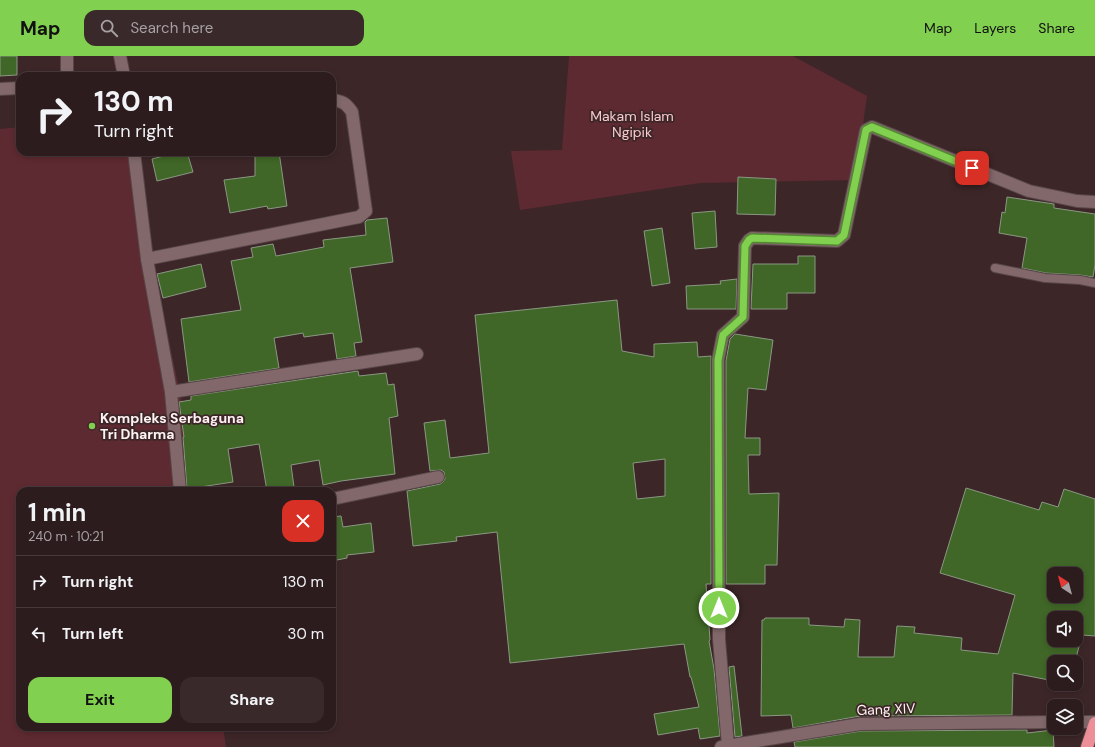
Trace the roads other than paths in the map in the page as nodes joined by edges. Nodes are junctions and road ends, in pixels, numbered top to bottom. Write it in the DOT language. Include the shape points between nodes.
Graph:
graph roads {
  1 [pos="68,56"];
  2 [pos="120,56"];
  3 [pos="67,72"];
  4 [pos="123,72"];
  5 [pos="0,88"];
  6 [pos="16,88"];
  7 [pos="336,100"];
  8 [pos="134,156"];
  9 [pos="1095,202"];
  10 [pos="147,259"];
  11 [pos="995,268"];
  12 [pos="1095,283"];
  13 [pos="417,354"];
  14 [pos="171,392"];
  15 [pos="438,477"];
  16 [pos="180,487"];
  17 [pos="336,498"];
  18 [pos="1047,722"];
  19 [pos="1083,722"];
  20 [pos="1095,722"];
  21 [pos="725,746"];
  22 [pos="1087,747"];
  1 -- 3 [label="street"];
  2 -- 4 [label="street"];
  5 -- 6 [label="street"];
  7 -- 10 [label="street" via="347,105 352,112 366,211 364,214"];
  8 -- 10 [label="street"];
  9 -- 21 [label="street" via="1029,191 872,127 866,130 844,235 841,239 749,240 745,246 743,317 723,335 718,360 719,639"];
  10 -- 14 [label="street"];
  11 -- 12 [label="lane" via="1045,278"];
  13 -- 14 [label="street"];
  14 -- 16 [label="street"];
  15 -- 17 [label="street"];
  18 -- 21 [label="street, Gang XIV" via="860,724"];
  19 -- 20 [label="street"];
  20 -- 22 [label="highway"];
}
